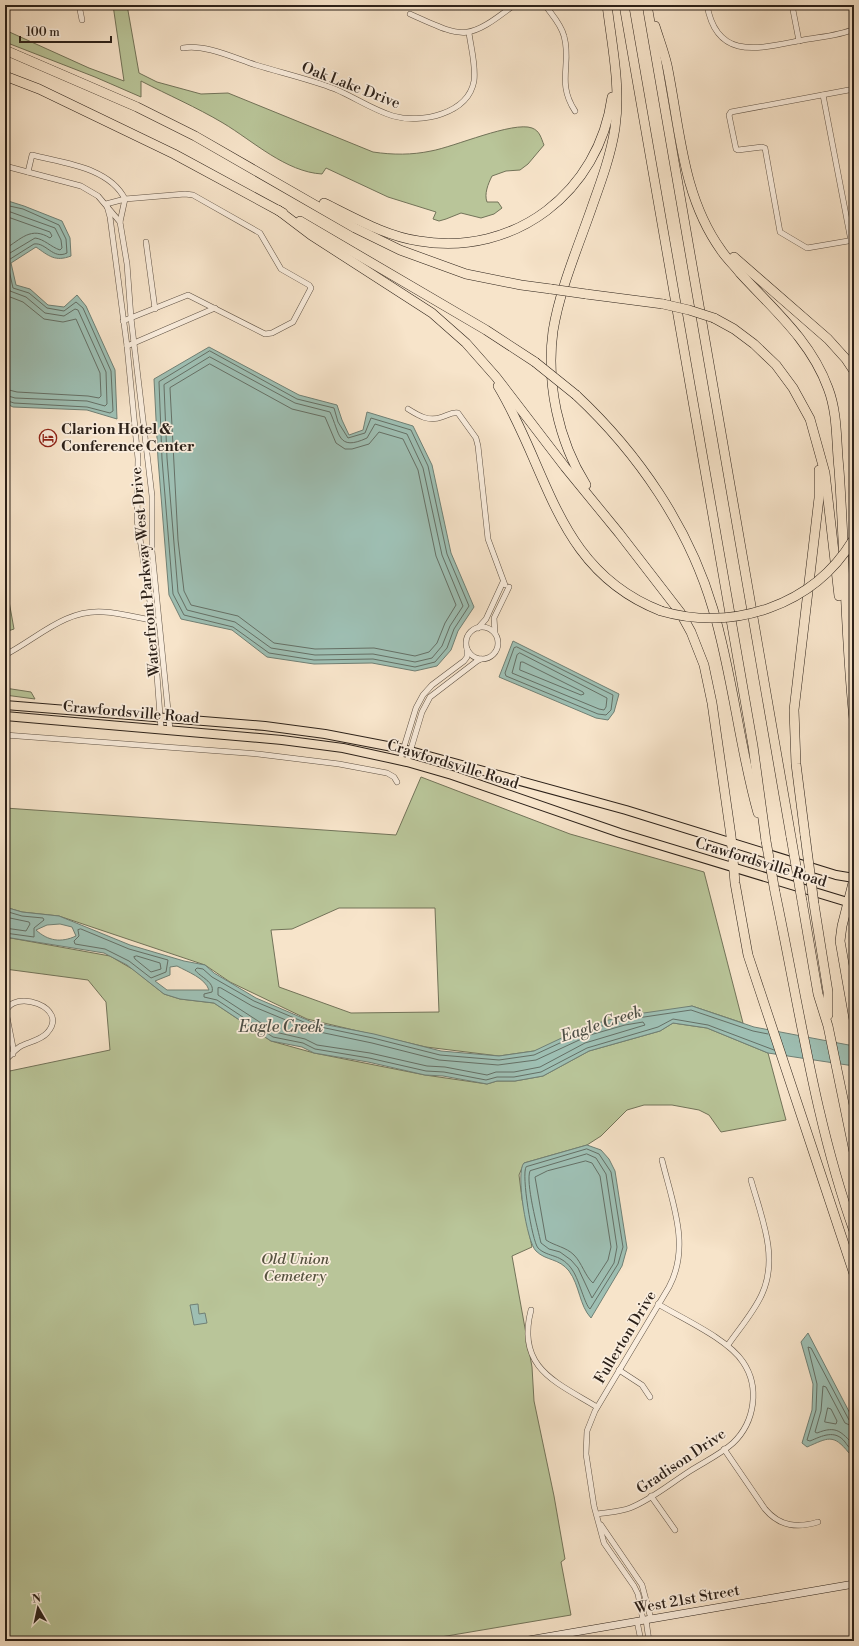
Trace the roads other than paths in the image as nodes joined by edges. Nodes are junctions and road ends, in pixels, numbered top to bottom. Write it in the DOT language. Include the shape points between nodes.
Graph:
graph roads {
  1 [pos="79,5"];
  2 [pos="514,5"];
  3 [pos="545,5"];
  4 [pos="607,5"];
  5 [pos="624,5"];
  6 [pos="648,5"];
  7 [pos="707,5"];
  8 [pos="792,5"];
  9 [pos="410,14"];
  10 [pos="82,20"];
  11 [pos="854,29"];
  12 [pos="469,33"];
  13 [pos="799,41"];
  14 [pos="183,48"];
  15 [pos="5,50"];
  16 [pos="613,51"];
  17 [pos="5,76"];
  18 [pos="854,89"];
  19 [pos="823,95"];
  20 [pos="575,111"];
  21 [pos="5,166"];
  22 [pos="28,172"];
  23 [pos="261,172"];
  24 [pos="125,199"];
  25 [pos="106,204"];
  26 [pos="278,210"];
  27 [pos="120,222"];
  28 [pos="715,240"];
  29 [pos="852,240"];
  30 [pos="146,242"];
  31 [pos="215,308"];
  32 [pos="155,309"];
  33 [pos="131,318"];
  34 [pos="123,321"];
  35 [pos="134,343"];
  36 [pos="127,346"];
  37 [pos="473,351"];
  38 [pos="854,371"];
  39 [pos="408,409"];
  40 [pos="818,452"];
  41 [pos="606,516"];
  42 [pos="853,539"];
  43 [pos="506,585"];
  44 [pos="156,621"];
  45 [pos="478,628"];
  46 [pos="496,634"];
  47 [pos="467,649"];
  48 [pos="5,655"];
  49 [pos="481,659"];
  50 [pos="851,695"];
  51 [pos="5,705"];
  52 [pos="5,716"];
  53 [pos="160,718"];
  54 [pos="169,718"];
  55 [pos="854,719"];
  56 [pos="161,729"];
  57 [pos="170,730"];
  58 [pos="5,735"];
  59 [pos="407,750"];
  60 [pos="404,761"];
  61 [pos="397,782"];
  62 [pos="766,841"];
  63 [pos="731,842"];
  64 [pos="734,868"];
  65 [pos="854,879"];
  66 [pos="851,903"];
  67 [pos="854,1020"];
  68 [pos="828,1026"];
  69 [pos="12,1054"];
  70 [pos="5,1060"];
  71 [pos="854,1152"];
  72 [pos="662,1160"];
  73 [pos="751,1180"];
  74 [pos="854,1231"];
  75 [pos="854,1274"];
  76 [pos="658,1304"];
  77 [pos="531,1310"];
  78 [pos="728,1345"];
  79 [pos="619,1370"];
  80 [pos="650,1397"];
  81 [pos="597,1407"];
  82 [pos="724,1449"];
  83 [pos="651,1496"];
  84 [pos="597,1514"];
  85 [pos="818,1522"];
  86 [pos="601,1525"];
  87 [pos="675,1530"];
  88 [pos="854,1584"];
  89 [pos="644,1620"];
  90 [pos="524,1641"];
  91 [pos="641,1641"];
  92 [pos="648,1641"];
  1 -- 10 [label="street"];
  2 -- 12 [label="street" via="486,26"];
  3 -- 20 [label="street" via="564,34 565,86 567,99"];
  4 -- 16 [label="highway"];
  5 -- 62 [label="highway" via="753,746"];
  6 -- 28 [label="highway" via="666,63 691,189 699,212"];
  6 -- 68 [label="highway, bridge" via="818,994"];
  7 -- 13 [label="street" via="715,29 722,38 734,45 750,49"];
  8 -- 13 [label="street"];
  9 -- 12 [label="street" via="447,30"];
  11 -- 13 [label="street"];
  12 -- 14 [label="street, Oak Lake Drive" via="474,75 467,97 449,111 413,119 388,114 320,84 204,49"];
  15 -- 23 [label="highway" via="137,107"];
  16 -- 23 [label="highway" via="611,109 597,148 586,169 570,190 553,206 531,221 502,234 458,244 401,238 372,227"];
  16 -- 41 [label="highway" via="618,92 615,129 602,177 558,308 552,348 552,377 560,427 581,478"];
  17 -- 26 [label="highway" via="174,154"];
  18 -- 19 [label="street"];
  19 -- 29 [label="street"];
  19 -- 29 [label="street" via="729,115 736,149 762,146 764,148 780,232 807,248"];
  21 -- 22 [label="street"];
  22 -- 24 [label="street" via="32,155 86,169 109,180"];
  22 -- 25 [label="street" via="81,186 96,194"];
  23 -- 40 [label="highway, bridge" via="355,228 415,257 480,278 663,304 714,318 734,328 786,376 810,419"];
  24 -- 25 [label="street"];
  24 -- 27 [label="street"];
  24 -- 31 [label="street" via="193,195 260,233 281,269 309,284 311,289 296,319 272,333 265,334"];
  25 -- 27 [label="street, Waterfront Parkway West Drive"];
  25 -- 34 [label="street, Waterfront Parkway West Drive" via="110,217"];
  26 -- 37 [label="highway" via="311,235 432,313"];
  26 -- 62 [label="highway, bridge" via="315,229 486,330 535,362 600,418 641,469 672,515 697,565 713,610 750,785"];
  27 -- 33 [label="street, Waterfront Parkway West Drive" via="127,264"];
  28 -- 38 [label="highway" via="828,339"];
  28 -- 50 [label="highway" via="720,250 808,348 831,398 836,424 842,501"];
  30 -- 32 [label="street"];
  31 -- 32 [label="street" via="188,295"];
  31 -- 35 [label="street"];
  32 -- 33 [label="street"];
  33 -- 34 [label="street"];
  33 -- 35 [label="street, Waterfront Parkway West Drive"];
  34 -- 36 [label="street, Waterfront Parkway West Drive"];
  35 -- 36 [label="street"];
  35 -- 44 [label="street, Waterfront Parkway West Drive" via="152,496"];
  36 -- 44 [label="street, Waterfront Parkway West Drive" via="138,459 137,520"];
  37 -- 41 [label="highway"];
  37 -- 42 [label="highway, bridge" via="508,404 581,552 617,589 638,602 686,617 714,619 745,616 795,597 821,578"];
  39 -- 43 [label="street" via="432,420 458,413 476,438 488,539"];
  40 -- 50 [label="highway" via="825,472"];
  40 -- 68 [label="highway, bridge" via="819,498 794,710 795,759 828,992"];
  41 -- 63 [label="highway" via="680,612 699,651 712,703"];
  43 -- 45 [label="street"];
  43 -- 46 [label="street" via="494,618"];
  44 -- 48 [label="street" via="106,612 81,613 57,623"];
  44 -- 53 [label="street, Waterfront Parkway West Drive"];
  44 -- 54 [label="street, Waterfront Parkway West Drive"];
  45 -- 46 [label="street" via="487,628"];
  45 -- 47 [label="street" via="468,636"];
  46 -- 49 [label="street" via="499,642 497,651 490,657"];
  47 -- 49 [label="street" via="472,656"];
  47 -- 59 [label="street" via="464,661 423,695 416,708"];
  49 -- 59 [label="street" via="430,698"];
  50 -- 55 [label="highway"];
  51 -- 53 [label="main road, Crawfordsville Road"];
  52 -- 56 [label="main road, Crawfordsville Road"];
  53 -- 54 [label="main road, Crawfordsville Road"];
  53 -- 56 [label="street, Waterfront Parkway West Drive"];
  54 -- 57 [label="street, Waterfront Parkway West Drive"];
  54 -- 59 [label="main road, Crawfordsville Road" via="308,732"];
  56 -- 57 [label="main road, Crawfordsville Road"];
  57 -- 60 [label="main road, Crawfordsville Road" via="344,748"];
  58 -- 61 [label="street, Crawfordsville Road" via="230,751 301,759 387,774 394,777"];
  59 -- 60 [label="street"];
  59 -- 63 [label="main road, Crawfordsville Road" via="626,810"];
  60 -- 64 [label="main road, Crawfordsville Road"];
  62 -- 74 [label="highway, bridge" via="816,1098 840,1192"];
  63 -- 64 [label="highway"];
  63 -- 65 [label="main road, Crawfordsville Road"];
  64 -- 66 [label="main road, Crawfordsville Road"];
  64 -- 75 [label="highway" via="748,955"];
  65 -- 66 [label="highway"];
  66 -- 67 [label="highway" via="840,933 840,941"];
  68 -- 71 [label="highway"];
  69 -- 69 [label="street" via="48,1032 52,1017 44,1006 23,1002 8,1008 6,1012"];
  69 -- 70 [label="street"];
  72 -- 76 [label="street, Fullerton Drive" via="678,1227 680,1247 674,1277"];
  73 -- 78 [label="street" via="768,1244 769,1269 759,1301"];
  76 -- 78 [label="street, Gradison Drive"];
  76 -- 79 [label="street, Fullerton Drive"];
  77 -- 81 [label="street" via="527,1325 532,1353 539,1368 547,1376"];
  78 -- 82 [label="street, Gradison Drive" via="740,1356 747,1368 753,1398 751,1414 745,1427 733,1443"];
  79 -- 80 [label="street" via="642,1385"];
  79 -- 81 [label="street, Fullerton Drive"];
  81 -- 84 [label="street, Fullerton Drive" via="590,1422 586,1442"];
  82 -- 83 [label="street, Gradison Drive"];
  82 -- 85 [label="street" via="773,1517 794,1526"];
  83 -- 84 [label="street, Gradison Drive" via="629,1508"];
  83 -- 87 [label="street"];
  84 -- 86 [label="street, Fullerton Drive"];
  86 -- 89 [label="street, Fullerton Drive" via="604,1543 638,1594"];
  86 -- 89 [label="street, Fullerton Drive" via="642,1585"];
  88 -- 89 [label="street, West 21st Street"];
  89 -- 90 [label="street, West 21st Street"];
  89 -- 91 [label="street, Fullerton Drive"];
  89 -- 92 [label="street, Fullerton Drive"];
}
